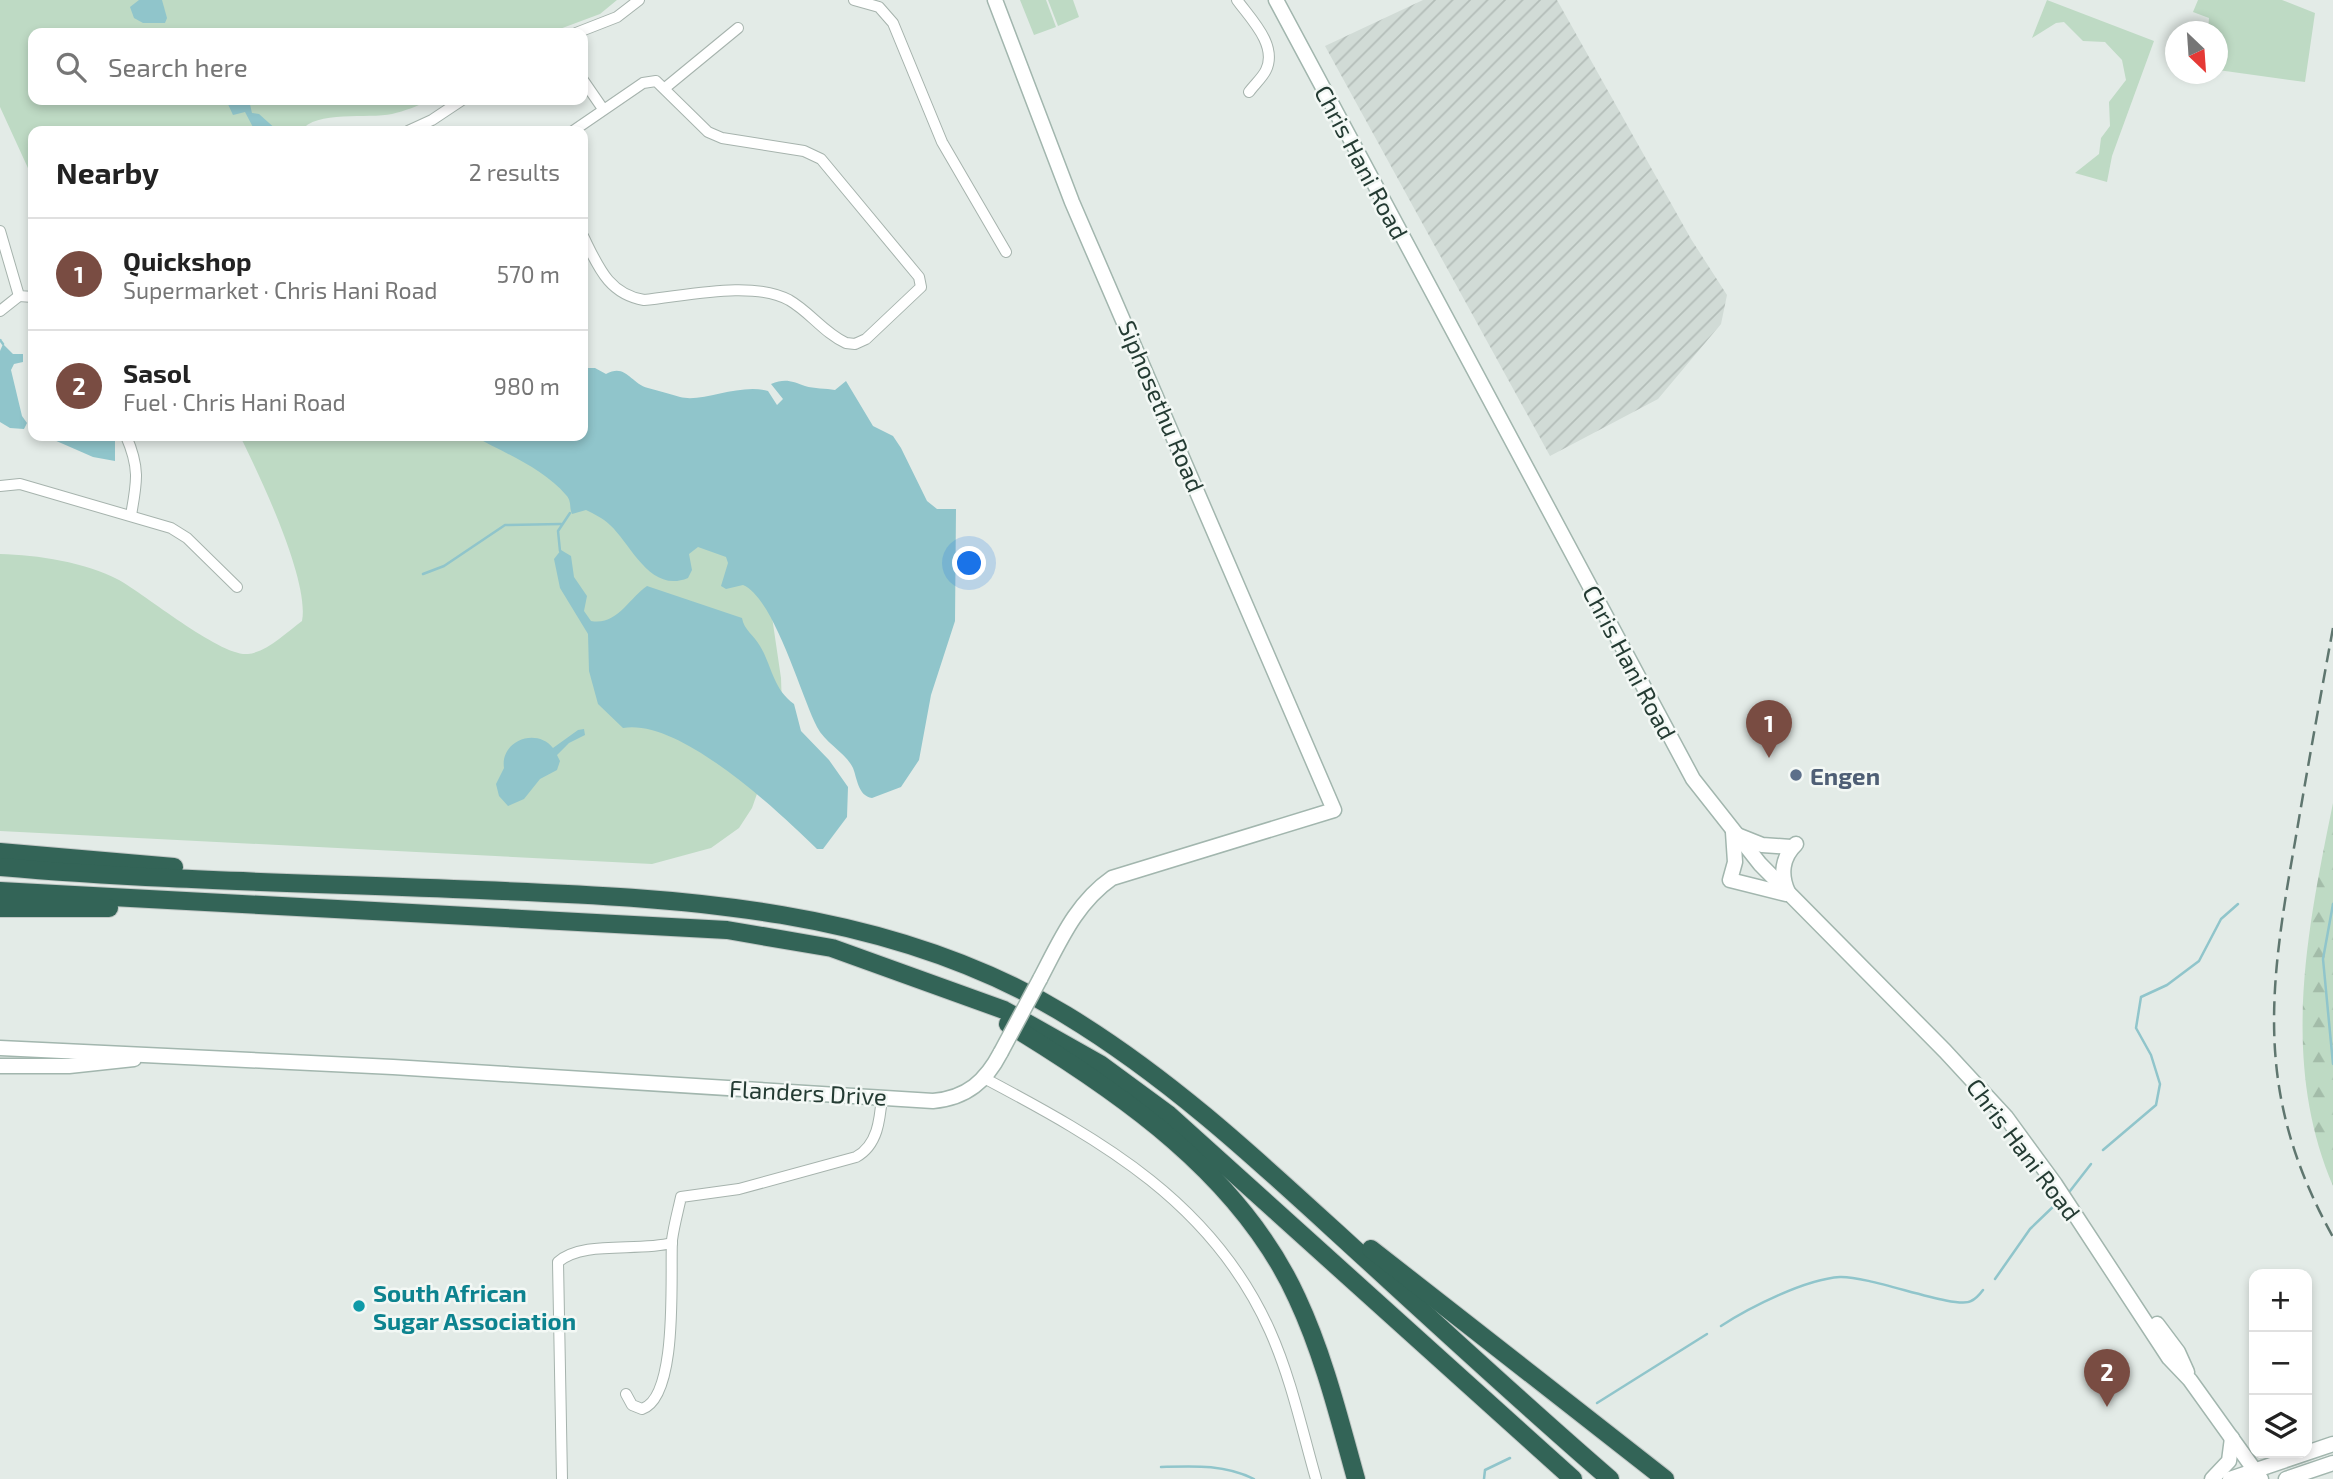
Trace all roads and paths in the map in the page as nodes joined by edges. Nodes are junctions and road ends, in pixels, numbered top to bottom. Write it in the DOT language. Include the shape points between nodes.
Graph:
graph roads {
  1 [pos="854,0"];
  2 [pos="995,0"];
  3 [pos="1237,0"];
  4 [pos="1276,0"];
  5 [pos="634,2"];
  6 [pos="738,28"];
  7 [pos="588,29"];
  8 [pos="588,87"];
  9 [pos="665,88"];
  10 [pos="1249,92"];
  11 [pos="454,105"];
  12 [pos="603,109"];
  13 [pos="419,126"];
  14 [pos="580,126"];
  15 [pos="0,231"];
  16 [pos="588,246"];
  17 [pos="1006,252"];
  18 [pos="19,296"];
  19 [pos="28,297"];
  20 [pos="0,311"];
  21 [pos="128,441"];
  22 [pos="0,486"];
  23 [pos="131,515"];
  24 [pos="237,587"];
  25 [pos="1334,810"];
  26 [pos="1733,832"];
  27 [pos="0,852"];
  28 [pos="0,867"];
  29 [pos="360,885"];
  30 [pos="0,891"];
  31 [pos="1791,896"];
  32 [pos="298,906"];
  33 [pos="0,908"];
  34 [pos="960,995"];
  35 [pos="0,1048"];
  36 [pos="152,1056"];
  37 [pos="0,1066"];
  38 [pos="984,1078"];
  39 [pos="881,1096"];
  40 [pos="1284,1184"];
  41 [pos="672,1243"];
  42 [pos="626,1394"];
  43 [pos="2232,1438"];
  44 [pos="2333,1444"];
  45 [pos="2333,1463"];
  46 [pos="2258,1475"];
  47 [pos="2307,1475"];
  48 [pos="562,1479"];
  49 [pos="1316,1479"];
  50 [pos="1356,1479"];
  51 [pos="1573,1479"];
  52 [pos="1610,1479"];
  53 [pos="1665,1479"];
  54 [pos="2212,1479"];
  55 [pos="2230,1479"];
  56 [pos="2286,1479"];
  1 -- 17 [label="street" via="879,7 893,23 942,142"];
  2 -- 25 [label="street, Siphosethu Road" via="1072,202"];
  3 -- 10 [label="street" via="1261,33 1268,54 1266,70"];
  4 -- 26 [label="street, Chris Hani Road" via="1680,757"];
  5 -- 7 [label="street"];
  6 -- 9 [label="street"];
  8 -- 12 [label="street"];
  9 -- 12 [label="street" via="650,80"];
  9 -- 16 [label="street" via="715,136 804,151 829,165 919,278 921,287 866,339 846,343 793,303 770,293 744,290 644,300 625,295 607,282"];
  11 -- 13 [label="street"];
  12 -- 14 [label="street"];
  15 -- 18 [label="street"];
  18 -- 19 [label="street"];
  18 -- 20 [label="street"];
  21 -- 23 [label="street" via="138,475"];
  22 -- 23 [label="street" via="20,484"];
  23 -- 24 [label="street" via="178,531"];
  25 -- 38 [label="street, Flanders Drive, bridge" via="1112,878 1073,916"];
  26 -- 31 [label="street, Chris Hani Road"];
  26 -- 31 [label="street" via="1735,862 1730,880"];
  26 -- 31 [label="street" via="1762,845 1794,845 1783,871"];
  27 -- 29 [label="highway"];
  28 -- 29 [label="highway"];
  29 -- 40 [label="highway" via="716,904 776,912 883,937 997,980 1065,1014 1163,1081"];
  30 -- 32 [label="highway"];
  31 -- 43 [label="street, Chris Hani Road" via="2006,1117 2169,1358"];
  32 -- 33 [label="highway"];
  32 -- 34 [label="highway" via="759,933 832,948"];
  34 -- 50 [label="highway" via="1053,1051 1134,1108 1236,1203 1296,1295 1325,1370"];
  34 -- 51 [label="highway" via="1004,1010 1059,1039 1168,1114"];
  35 -- 36 [label="street, Flanders Drive"];
  36 -- 37 [label="street, Flanders Drive" via="112,1063"];
  36 -- 39 [label="street, Flanders Drive"];
  38 -- 39 [label="street, Flanders Drive" via="950,1100"];
  38 -- 49 [label="street" via="1112,1150 1174,1197 1225,1252 1270,1331"];
  39 -- 41 [label="street" via="880,1120 865,1152 739,1189 681,1197"];
  40 -- 52 [label="highway"];
  40 -- 53 [label="highway"];
  41 -- 42 [label="street" via="671,1327 661,1389 655,1401 642,1409 632,1405"];
  41 -- 48 [label="street" via="641,1249 580,1249 558,1262"];
  43 -- 46 [label="street, Chris Hani Road"];
  43 -- 54 [label="street" via="2228,1461"];
  44 -- 46 [label="street"];
  45 -- 47 [label="street"];
  46 -- 55 [label="street"];
  47 -- 56 [label="street"];
}
